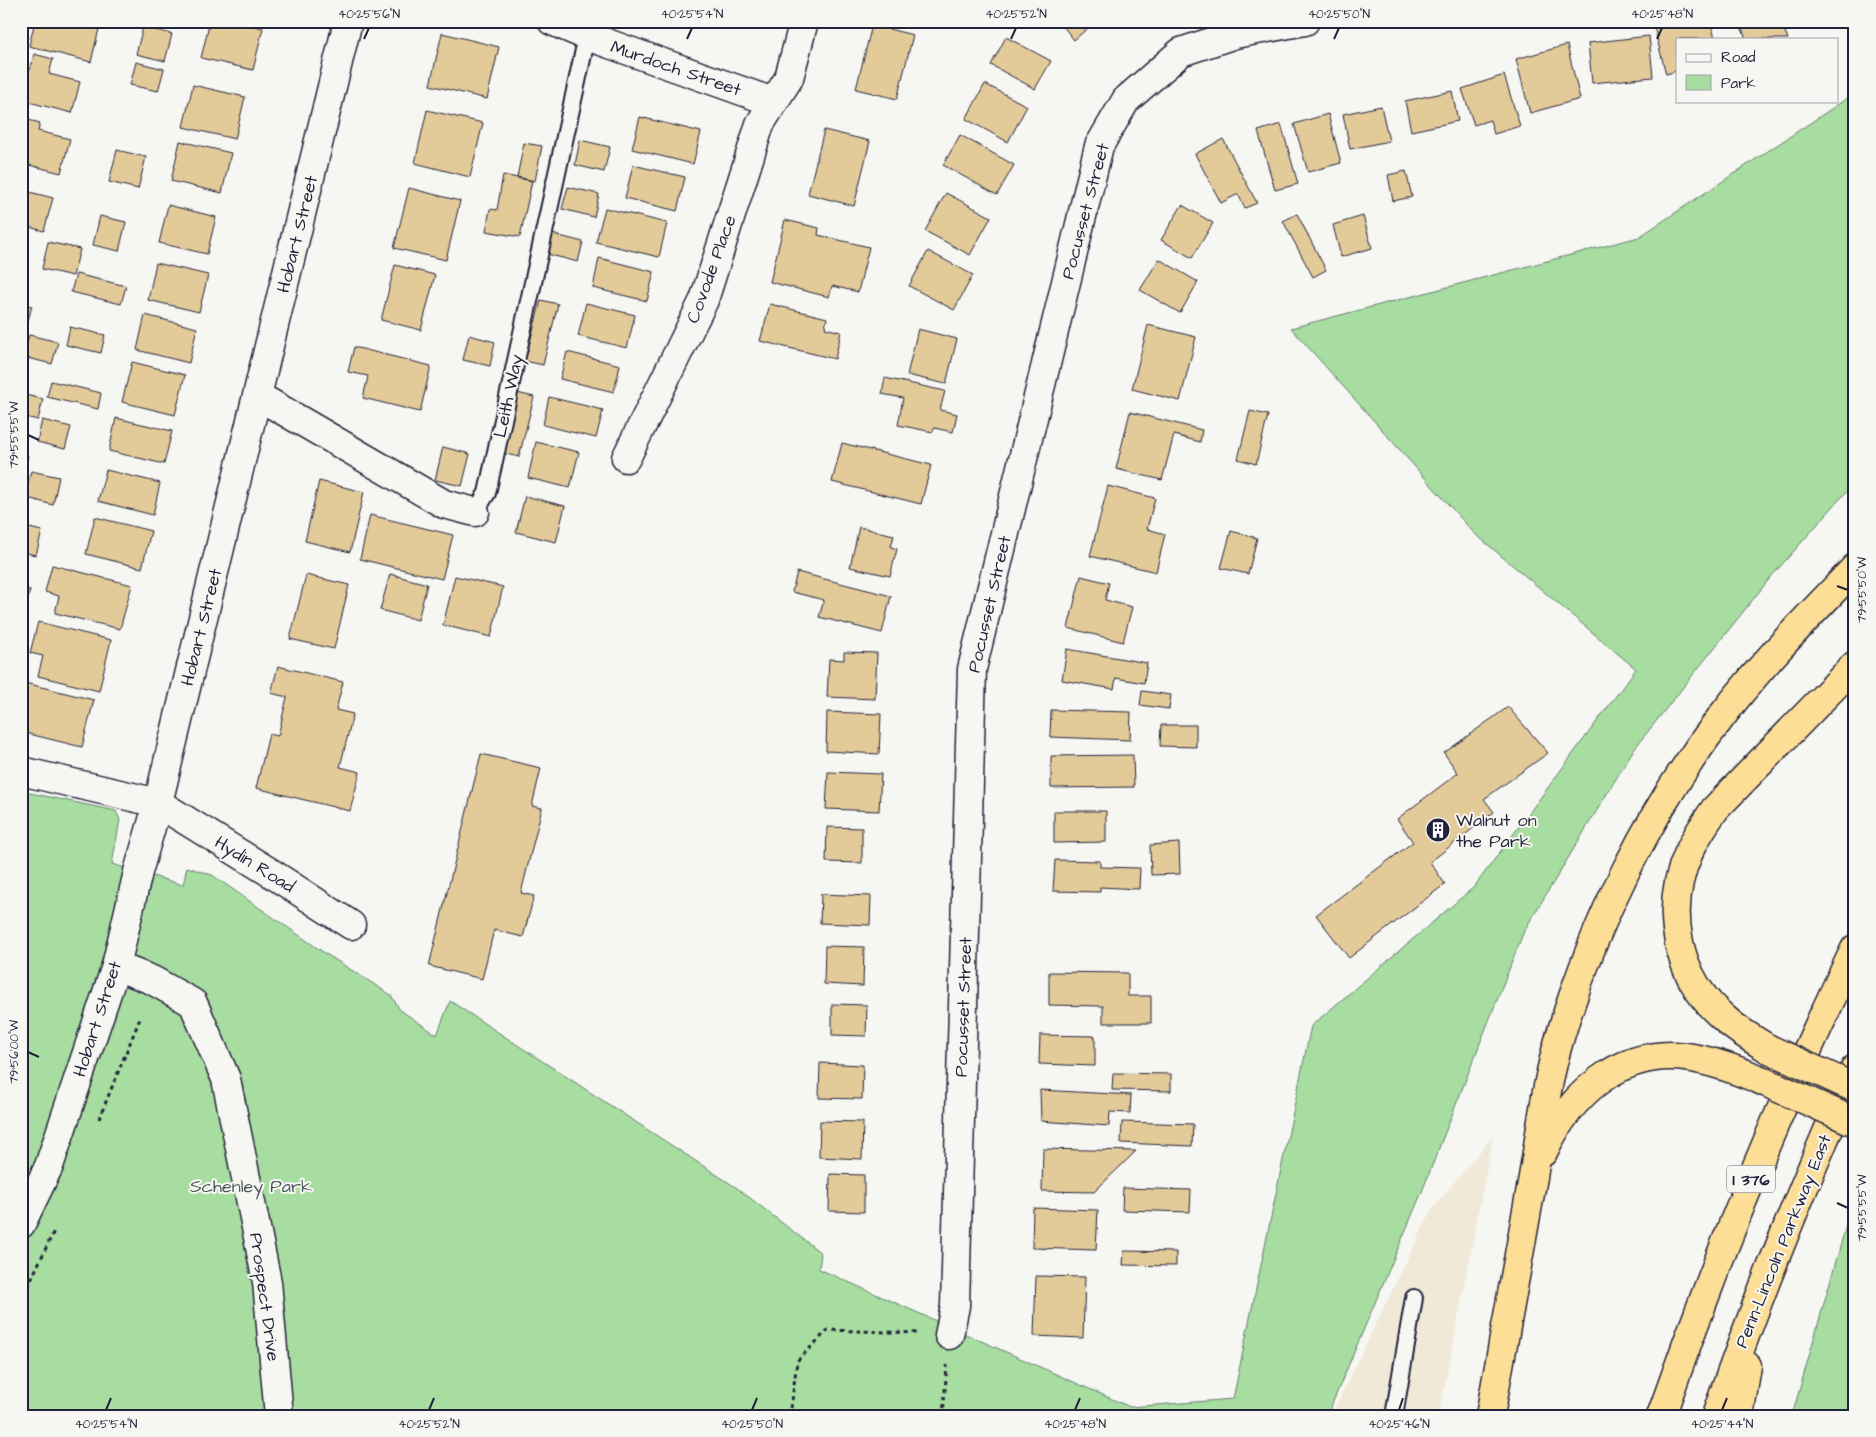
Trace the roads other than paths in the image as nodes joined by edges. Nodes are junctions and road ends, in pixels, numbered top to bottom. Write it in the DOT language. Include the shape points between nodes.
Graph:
graph roads {
  1 [pos="348,21"];
  2 [pos="552,21"];
  3 [pos="804,21"];
  4 [pos="1305,21"];
  5 [pos="1236,28"];
  6 [pos="587,36"];
  7 [pos="773,102"];
  8 [pos="258,396"];
  9 [pos="626,458"];
  10 [pos="475,512"];
  11 [pos="1855,568"];
  12 [pos="1855,665"];
  13 [pos="21,771"];
  14 [pos="158,803"];
  15 [pos="351,925"];
  16 [pos="1855,949"];
  17 [pos="116,966"];
  18 [pos="1855,1069"];
  19 [pos="1855,1088"];
  20 [pos="1855,1122"];
  21 [pos="1533,1174"];
  22 [pos="21,1224"];
  23 [pos="1774,1259"];
  24 [pos="1414,1298"];
  25 [pos="949,1335"];
  26 [pos="279,1416"];
  27 [pos="1394,1416"];
  28 [pos="1490,1416"];
  29 [pos="1661,1416"];
  30 [pos="1716,1416"];
  31 [pos="1739,1416"];
  1 -- 8 [label="street, Hobart Street"];
  2 -- 6 [label="street, Murdoch Street"];
  3 -- 7 [label="street, Covode Place" via="789,78"];
  4 -- 5 [label="street, Pocusset Street"];
  5 -- 25 [label="street, Pocusset Street" via="1181,52 1126,100 1099,146 972,669 954,1306"];
  6 -- 7 [label="street, Murdoch Street"];
  6 -- 10 [label="lane, Leith Way" via="487,492"];
  7 -- 9 [label="street, Covode Place" via="760,124 704,300"];
  8 -- 10 [label="street, Leith Way" via="444,504"];
  8 -- 14 [label="street, Hobart Street"];
  11 -- 21 [label="highway" via="1787,639 1721,718 1661,807 1631,862 1603,919 1559,1039 1544,1102"];
  12 -- 19 [label="highway, bridge" via="1715,810 1689,853 1676,899 1676,922 1685,965 1695,986 1724,1019 1770,1049"];
  13 -- 14 [label="street, Hydin Road"];
  14 -- 15 [label="street, Hydin Road"];
  14 -- 17 [label="street, Hobart Street"];
  16 -- 29 [label="highway, I 376" via="1770,1132"];
  17 -- 22 [label="street, Hobart Street" via="49,1166"];
  17 -- 26 [label="street, Prospect Drive" via="152,980 193,1003 226,1079 267,1282"];
  18 -- 23 [label="highway, Penn-Lincoln Parkway East / I 376"];
  20 -- 21 [label="highway, bridge" via="1730,1068 1686,1057 1646,1059 1608,1074 1572,1104"];
  21 -- 28 [label="highway"];
  23 -- 30 [label="highway, Penn-Lincoln Parkway East / I 376"];
  23 -- 31 [label="highway" via="1745,1374"];
  24 -- 27 [label="lane"];
}
